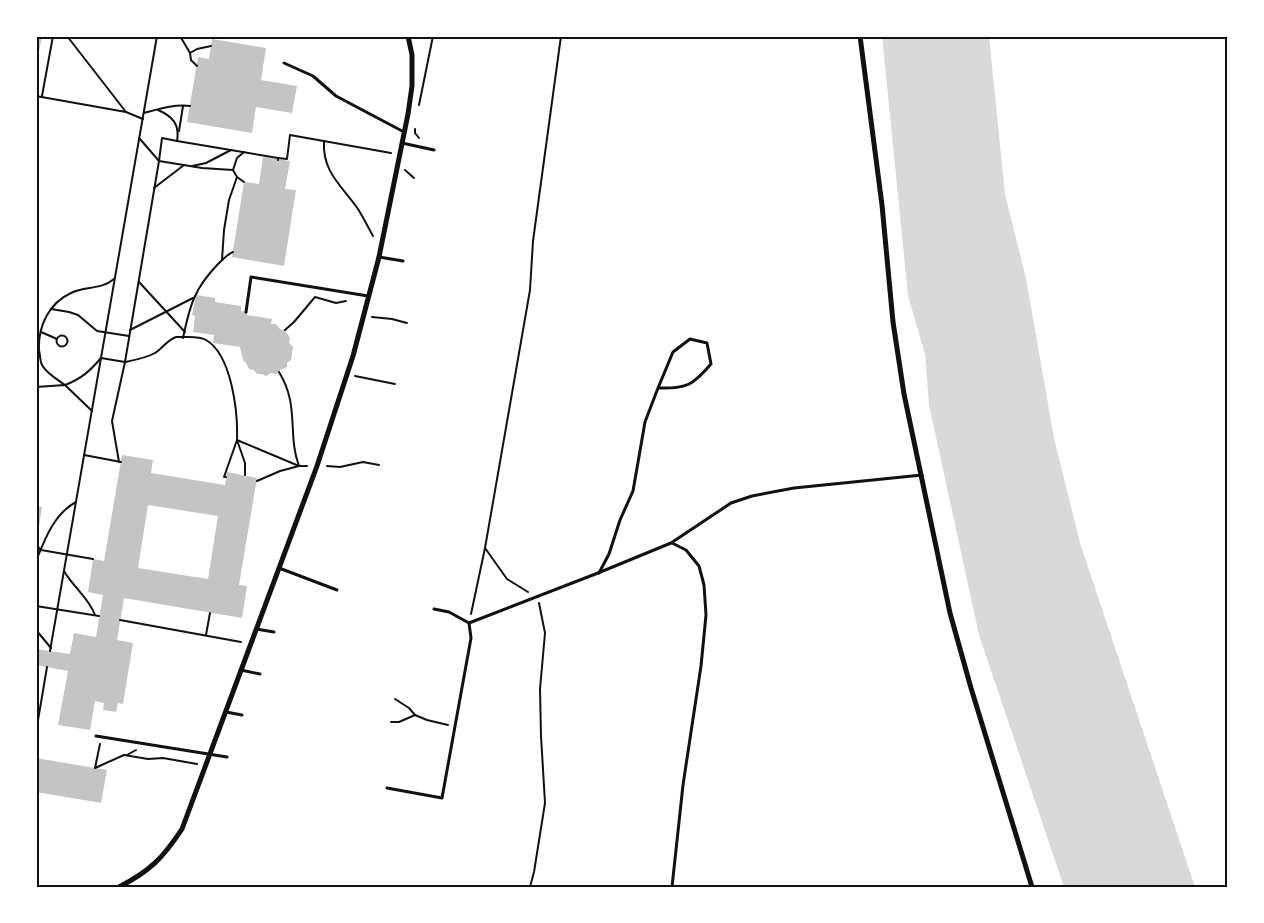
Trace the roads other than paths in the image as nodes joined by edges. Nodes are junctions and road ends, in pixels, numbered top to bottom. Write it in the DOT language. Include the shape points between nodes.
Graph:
graph roads {
  1 [pos="408,36"];
  2 [pos="860,36"];
  3 [pos="284,63"];
  4 [pos="404,133"];
  5 [pos="402,143"];
  6 [pos="434,150"];
  7 [pos="379,257"];
  8 [pos="404,261"];
  9 [pos="369,296"];
  10 [pos="246,312"];
  11 [pos="658,388"];
  12 [pos="922,475"];
  13 [pos="671,542"];
  14 [pos="279,568"];
  15 [pos="598,573"];
  16 [pos="337,590"];
  17 [pos="434,609"];
  18 [pos="469,623"];
  19 [pos="256,629"];
  20 [pos="274,632"];
  21 [pos="241,670"];
  22 [pos="260,674"];
  23 [pos="225,712"];
  24 [pos="242,715"];
  25 [pos="96,736"];
  26 [pos="209,755"];
  27 [pos="227,757"];
  28 [pos="387,788"];
  29 [pos="119,887"];
  30 [pos="672,887"];
  31 [pos="1032,887"];
  1 -- 4 [label="street" via="412,86"];
  2 -- 12 [label="street" via="882,204 893,322 904,394"];
  3 -- 4 [label="lane" via="312,76 336,96"];
  4 -- 5 [label="street"];
  5 -- 6 [label="lane"];
  5 -- 7 [label="street"];
  7 -- 8 [label="lane"];
  7 -- 9 [label="street"];
  9 -- 10 [label="lane" via="252,277"];
  9 -- 14 [label="street" via="317,466"];
  11 -- 11 [label="lane" via="677,389 697,380 711,364 706,343 690,338 673,352"];
  11 -- 15 [label="lane" via="645,422 633,491 609,554"];
  12 -- 13 [label="lane" via="794,488 752,496 731,504"];
  12 -- 31 [label="street" via="953,623"];
  13 -- 15 [label="lane"];
  13 -- 30 [label="lane" via="686,550 699,566 706,615"];
  14 -- 16 [label="lane"];
  14 -- 19 [label="street"];
  15 -- 18 [label="lane"];
  17 -- 18 [label="lane" via="449,612"];
  18 -- 28 [label="lane" via="471,638 442,798"];
  19 -- 20 [label="lane"];
  19 -- 21 [label="street"];
  21 -- 22 [label="lane"];
  21 -- 23 [label="street"];
  23 -- 24 [label="lane"];
  23 -- 26 [label="street"];
  25 -- 26 [label="lane"];
  26 -- 27 [label="lane"];
  26 -- 29 [label="street" via="182,829 168,850 151,868"];
}
